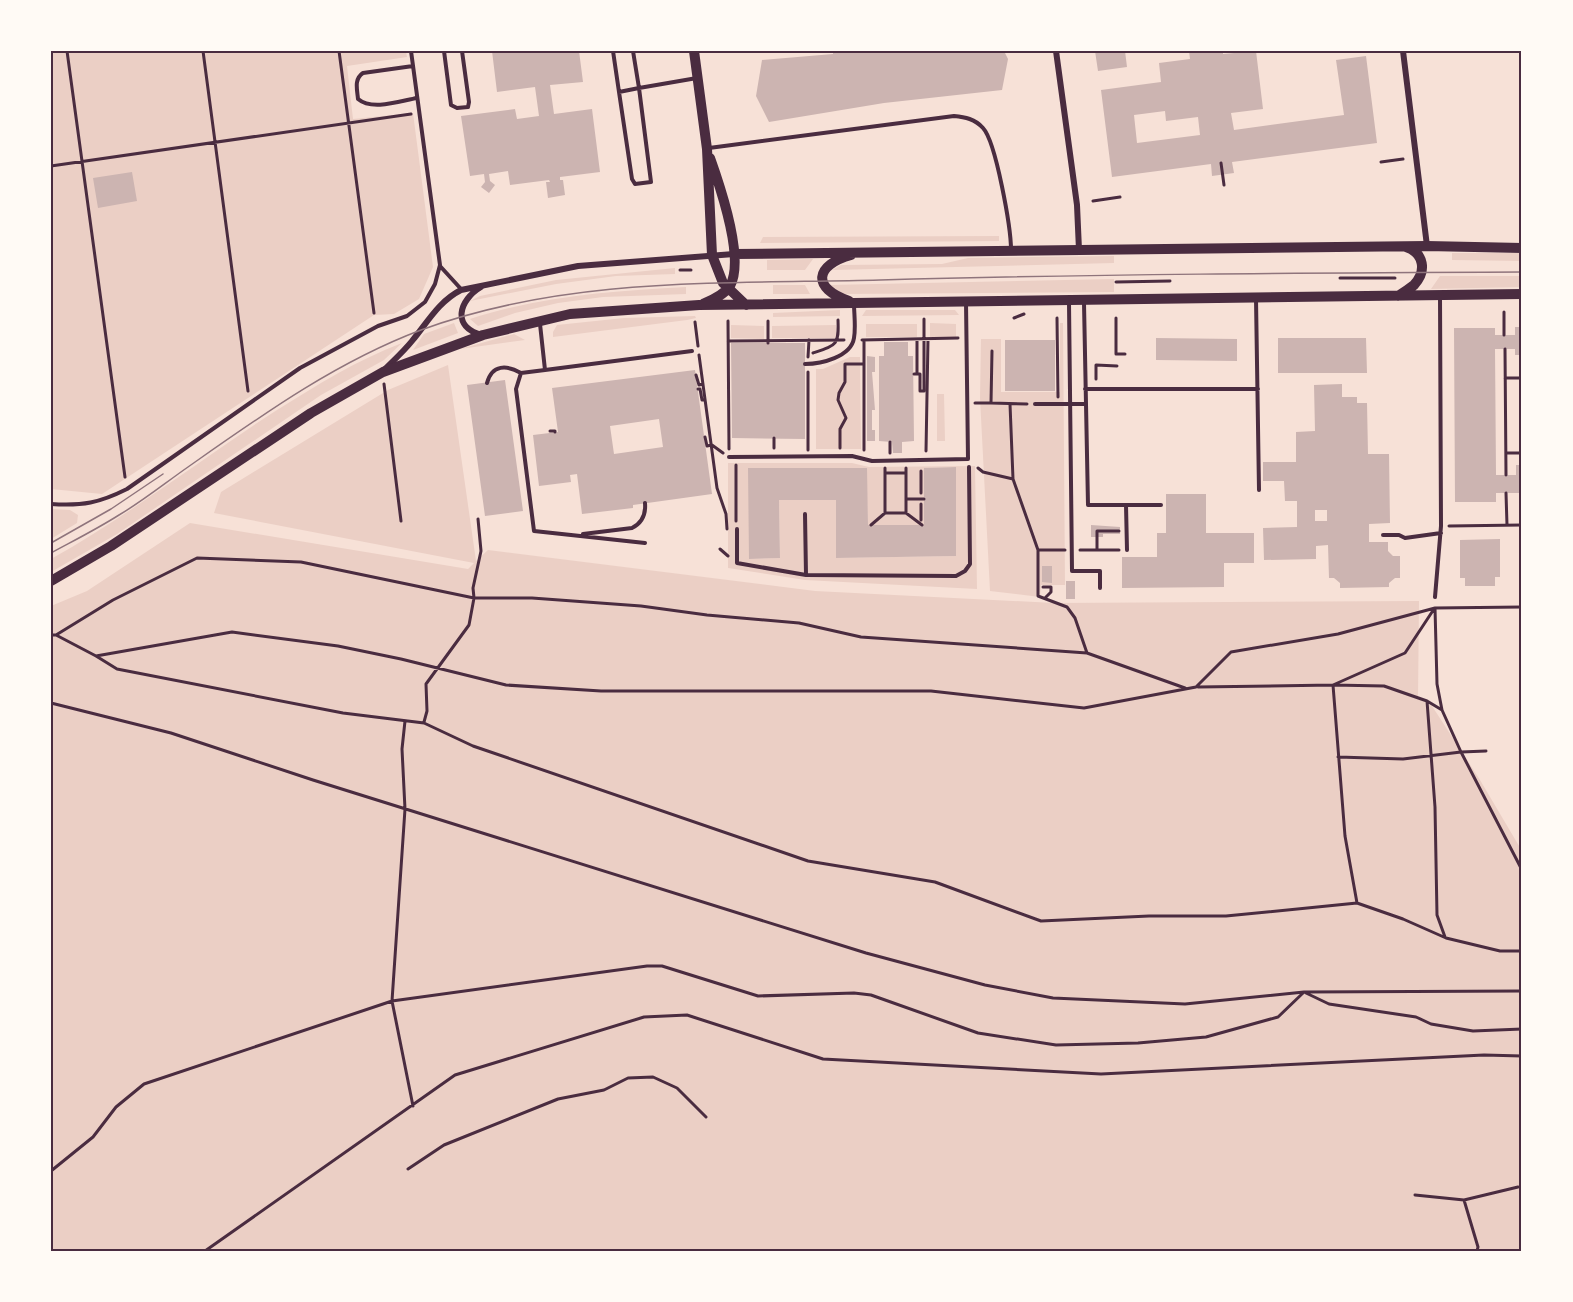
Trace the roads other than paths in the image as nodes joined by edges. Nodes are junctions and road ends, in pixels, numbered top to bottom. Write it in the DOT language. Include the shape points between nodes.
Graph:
graph roads {
  1 [pos="411,51"];
  2 [pos="444,51"];
  3 [pos="462,51"];
  4 [pos="613,51"];
  5 [pos="633,51"];
  6 [pos="694,51"];
  7 [pos="1056,51"];
  8 [pos="1403,51"];
  9 [pos="413,66"];
  10 [pos="698,78"];
  11 [pos="639,88"];
  12 [pos="619,92"];
  13 [pos="417,98"];
  14 [pos="707,149"];
  15 [pos="1404,246"];
  16 [pos="1427,246"];
  17 [pos="1522,248"];
  18 [pos="1011,250"];
  19 [pos="1079,250"];
  20 [pos="872,251"];
  21 [pos="734,254"];
  22 [pos="712,255"];
  23 [pos="440,265"];
  24 [pos="487,284"];
  25 [pos="728,289"];
  26 [pos="461,290"];
  27 [pos="1522,294"];
  28 [pos="1397,296"];
  29 [pos="1440,296"];
  30 [pos="1256,298"];
  31 [pos="1069,299"];
  32 [pos="1084,299"];
  33 [pos="966,301"];
  34 [pos="854,303"];
  35 [pos="699,305"];
  36 [pos="746,305"];
  37 [pos="539,320"];
  38 [pos="483,335"];
  39 [pos="692,351"];
  40 [pos="807,364"];
  41 [pos="545,370"];
  42 [pos="521,374"];
  43 [pos="383,377"];
  44 [pos="487,383"];
  45 [pos="1258,388"];
  46 [pos="1085,389"];
  47 [pos="1035,404"];
  48 [pos="1070,404"];
  49 [pos="1085,404"];
  50 [pos="729,457"];
  51 [pos="969,467"];
  52 [pos="1258,490"];
  53 [pos="645,503"];
  54 [pos="51,504"];
  55 [pos="1126,505"];
  56 [pos="1161,505"];
  57 [pos="805,514"];
  58 [pos="736,529"];
  59 [pos="1441,533"];
  60 [pos="577,535"];
  61 [pos="1383,535"];
  62 [pos="645,543"];
  63 [pos="1127,550"];
  64 [pos="806,575"];
  65 [pos="51,581"];
  66 [pos="1100,588"];
  67 [pos="1435,597"];
  1 -- 9 [label="lane"];
  2 -- 3 [label="lane" via="451,105 457,108 468,106 469,102"];
  4 -- 12 [label="lane"];
  5 -- 11 [label="lane"];
  6 -- 10 [label="main road"];
  7 -- 19 [label="street" via="1077,205"];
  8 -- 16 [label="street"];
  9 -- 13 [label="lane"];
  9 -- 13 [label="lane" via="363,73 356,81 358,99 371,105"];
  10 -- 11 [label="lane"];
  10 -- 14 [label="main road"];
  11 -- 12 [label="lane"];
  11 -- 12 [label="lane" via="651,182 635,184 632,179"];
  13 -- 23 [label="lane"];
  14 -- 18 [label="lane" via="965,117 977,122 989,136 1010,223"];
  14 -- 21 [label="main road" via="728,212"];
  14 -- 22 [label="main road"];
  15 -- 16 [label="main road"];
  15 -- 19 [label="main road"];
  15 -- 28 [label="main road" via="1419,255 1421,273 1415,284"];
  16 -- 17 [label="main road"];
  18 -- 19 [label="main road"];
  18 -- 20 [label="main road"];
  20 -- 21 [label="main road"];
  20 -- 34 [label="main road" via="834,261 823,274 826,289"];
  21 -- 22 [label="street"];
  21 -- 25 [label="main road"];
  22 -- 24 [label="street" via="578,266"];
  22 -- 25 [label="main road"];
  23 -- 26 [label="lane"];
  23 -- 54 [label="lane" via="425,302 406,316 378,326 300,368 127,489 103,501 73,506"];
  24 -- 26 [label="street"];
  24 -- 38 [label="street" via="468,297 460,310 468,329"];
  25 -- 35 [label="main road"];
  25 -- 36 [label="main road"];
  26 -- 43 [label="street" via="438,308"];
  27 -- 29 [label="main road"];
  28 -- 29 [label="main road"];
  28 -- 30 [label="main road"];
  29 -- 59 [label="lane"];
  30 -- 32 [label="main road"];
  30 -- 45 [label="lane"];
  31 -- 32 [label="main road"];
  31 -- 33 [label="main road"];
  31 -- 48 [label="lane"];
  32 -- 46 [label="lane"];
  33 -- 34 [label="main road"];
  33 -- 50 [label="lane" via="968,459"];
  34 -- 36 [label="main road"];
  34 -- 40 [label="lane" via="851,346 820,363"];
  35 -- 36 [label="main road"];
  35 -- 37 [label="main road" via="607,310"];
  37 -- 38 [label="main road"];
  37 -- 41 [label="lane"];
  38 -- 43 [label="main road"];
  39 -- 41 [label="lane"];
  41 -- 42 [label="lane"];
  42 -- 44 [label="lane" via="501,367 490,373"];
  42 -- 60 [label="lane" via="516,389 534,531"];
  43 -- 65 [label="main road" via="311,413 111,546"];
  45 -- 46 [label="lane"];
  45 -- 52 [label="lane"];
  46 -- 49 [label="lane"];
  47 -- 48 [label="lane"];
  48 -- 49 [label="lane"];
  48 -- 66 [label="lane" via="1072,571 1100,571"];
  49 -- 55 [label="lane" via="1088,505"];
  51 -- 64 [label="lane" via="970,564 965,571 956,576"];
  53 -- 60 [label="lane" via="643,518 632,528"];
  55 -- 56 [label="lane"];
  55 -- 63 [label="lane"];
  57 -- 64 [label="lane"];
  58 -- 64 [label="lane" via="737,563"];
  59 -- 61 [label="lane" via="1406,538"];
  59 -- 67 [label="lane"];
  60 -- 62 [label="lane"];
}
